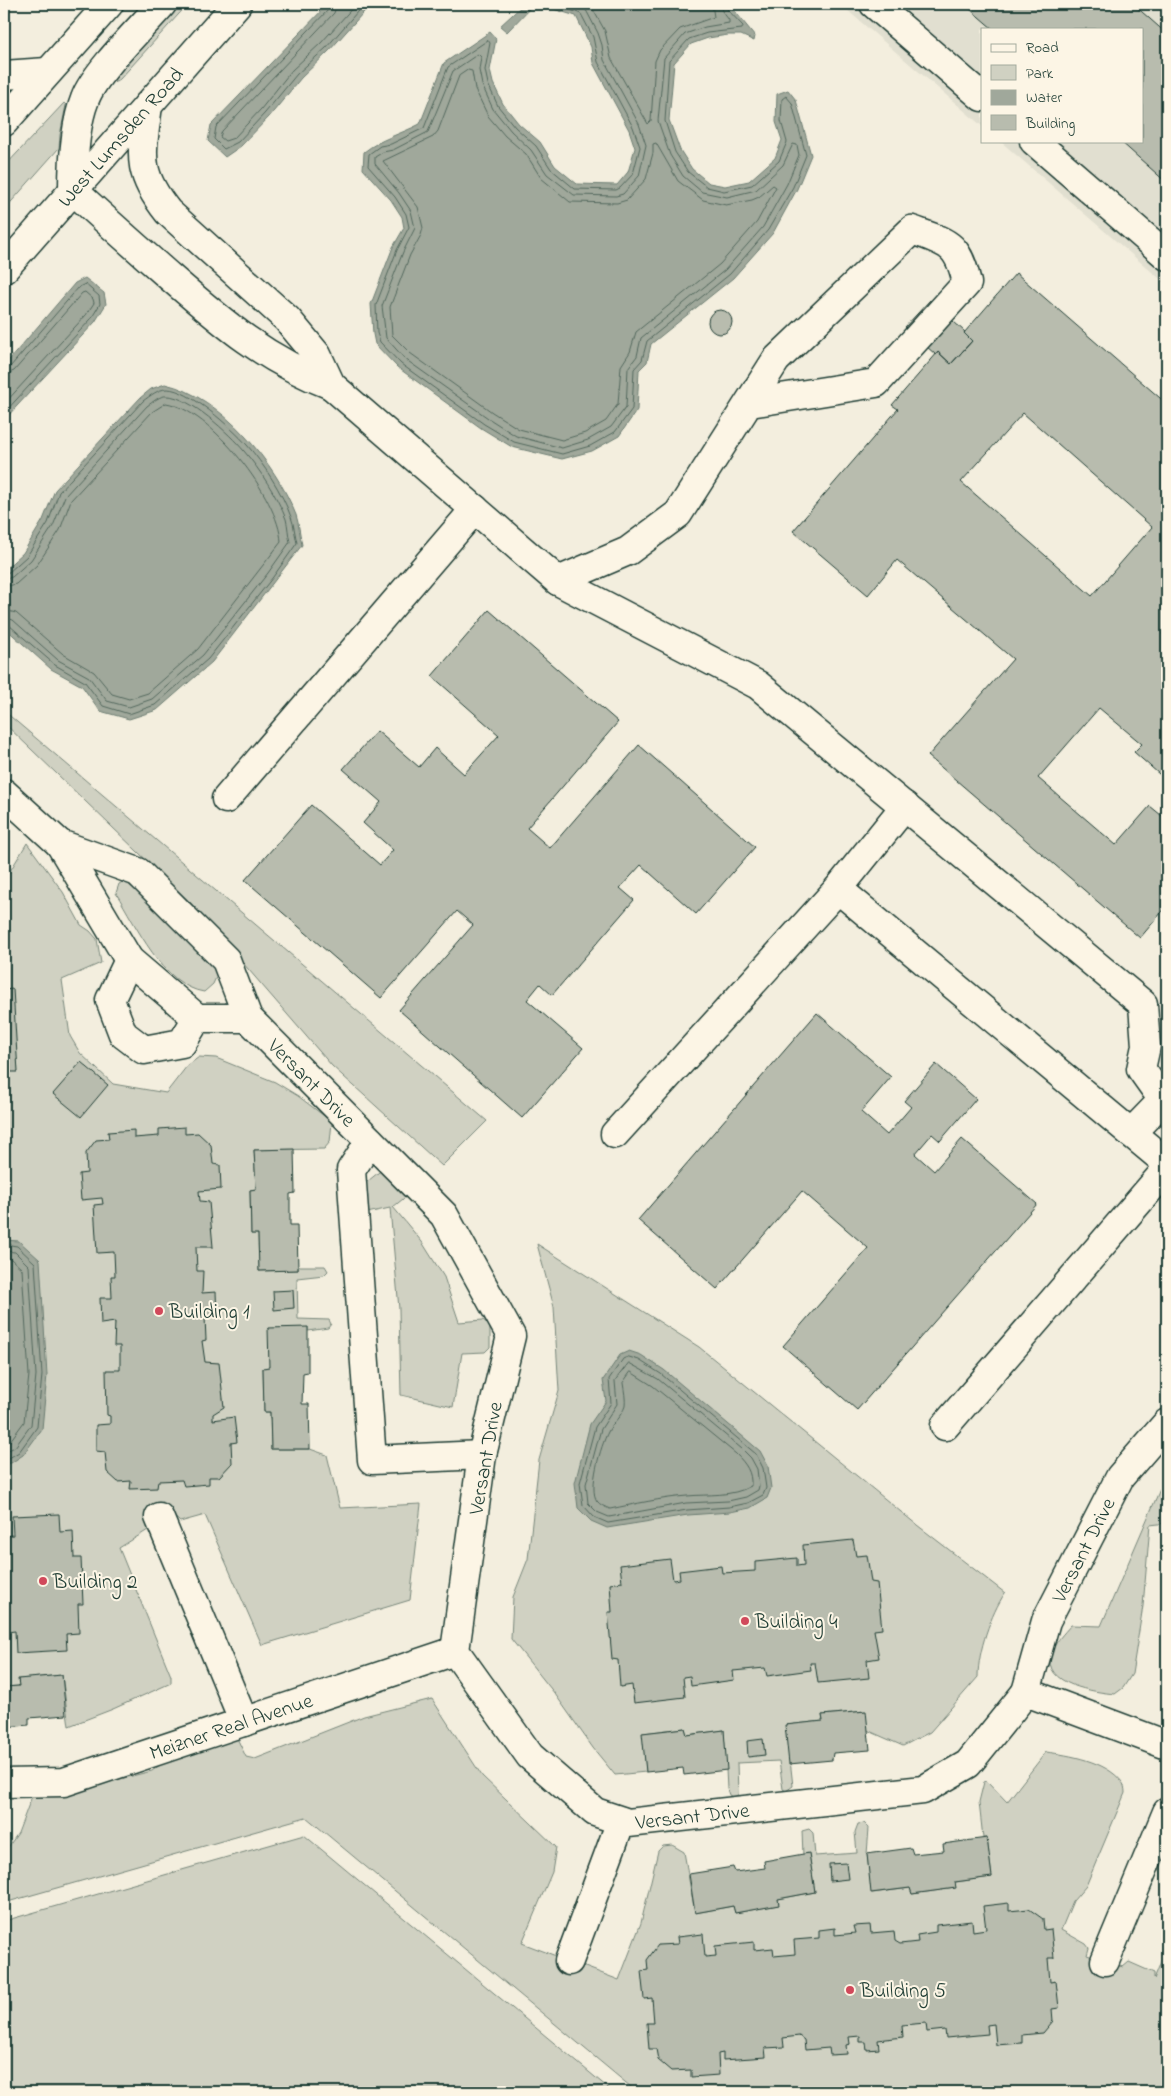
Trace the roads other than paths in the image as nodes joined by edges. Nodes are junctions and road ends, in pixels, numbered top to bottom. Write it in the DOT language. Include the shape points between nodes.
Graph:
graph roads {
  1 [pos="109,4"];
  2 [pos="162,4"];
  3 [pos="237,4"];
  4 [pos="874,4"];
  5 [pos="47,72"];
  6 [pos="4,75"];
  7 [pos="981,96"];
  8 [pos="148,105"];
  9 [pos="4,122"];
  10 [pos="1035,142"];
  11 [pos="73,190"];
  12 [pos="1167,256"];
  13 [pos="4,269"];
  14 [pos="331,385"];
  15 [pos="750,403"];
  16 [pos="475,509"];
  17 [pos="558,581"];
  18 [pos="4,793"];
  19 [pos="226,798"];
  20 [pos="905,806"];
  21 [pos="60,844"];
  22 [pos="838,889"];
  23 [pos="129,960"];
  24 [pos="198,1018"];
  25 [pos="248,1018"];
  26 [pos="1165,1101"];
  27 [pos="1131,1133"];
  28 [pos="615,1134"];
  29 [pos="370,1142"];
  30 [pos="1167,1163"];
  31 [pos="1167,1169"];
  32 [pos="1167,1423"];
  33 [pos="945,1426"];
  34 [pos="482,1455"];
  35 [pos="160,1518"];
  36 [pos="455,1651"];
  37 [pos="1026,1692"];
  38 [pos="244,1722"];
  39 [pos="1167,1745"];
  40 [pos="4,1783"];
  41 [pos="1167,1812"];
  42 [pos="621,1821"];
  43 [pos="1104,1961"];
  44 [pos="569,1962"];
  1 -- 5 [label="street"];
  2 -- 11 [label="street" via="99,75 85,98 73,161"];
  3 -- 8 [label="street, West Lumsden Road"];
  4 -- 7 [label="street"];
  5 -- 6 [label="street"];
  5 -- 9 [label="street"];
  8 -- 11 [label="street, West Lumsden Road"];
  8 -- 14 [label="street" via="141,157 146,179 155,197 287,319 317,355"];
  10 -- 12 [label="street"];
  11 -- 13 [label="street, West Lumsden Road"];
  11 -- 14 [label="street" via="222,322 261,351"];
  14 -- 16 [label="street"];
  15 -- 15 [label="street" via="876,384 967,282 962,261 947,242 912,230 776,360"];
  15 -- 17 [label="street" via="678,514 628,551"];
  16 -- 17 [label="street"];
  16 -- 19 [label="street"];
  17 -- 20 [label="street" via="758,684"];
  18 -- 21 [label="street, Versant Drive"];
  20 -- 22 [label="street"];
  20 -- 26 [label="street" via="1143,1004 1146,1046 1141,1069"];
  21 -- 23 [label="street"];
  21 -- 25 [label="street, Versant Drive" via="138,872 226,960"];
  22 -- 27 [label="street"];
  22 -- 28 [label="street"];
  23 -- 24 [label="street"];
  23 -- 24 [label="street" via="110,1000 123,1034 144,1050 182,1043"];
  24 -- 25 [label="street"];
  25 -- 29 [label="street, Versant Drive"];
  26 -- 27 [label="street"];
  27 -- 30 [label="street"];
  29 -- 34 [label="street, Versant Drive" via="444,1215 511,1336"];
  29 -- 34 [label="street" via="351,1170 372,1460"];
  31 -- 33 [label="street"];
  32 -- 37 [label="street, Versant Drive" via="1120,1477 1046,1621"];
  34 -- 36 [label="street, Versant Drive"];
  35 -- 38 [label="street"];
  36 -- 38 [label="street, Meizner Real Avenue"];
  36 -- 42 [label="street, Versant Drive" via="530,1756 595,1812"];
  37 -- 39 [label="street"];
  37 -- 42 [label="street, Versant Drive" via="968,1764 923,1790"];
  38 -- 40 [label="street, Meizner Real Avenue" via="64,1782"];
  41 -- 43 [label="street"];
  42 -- 44 [label="street"];
}
